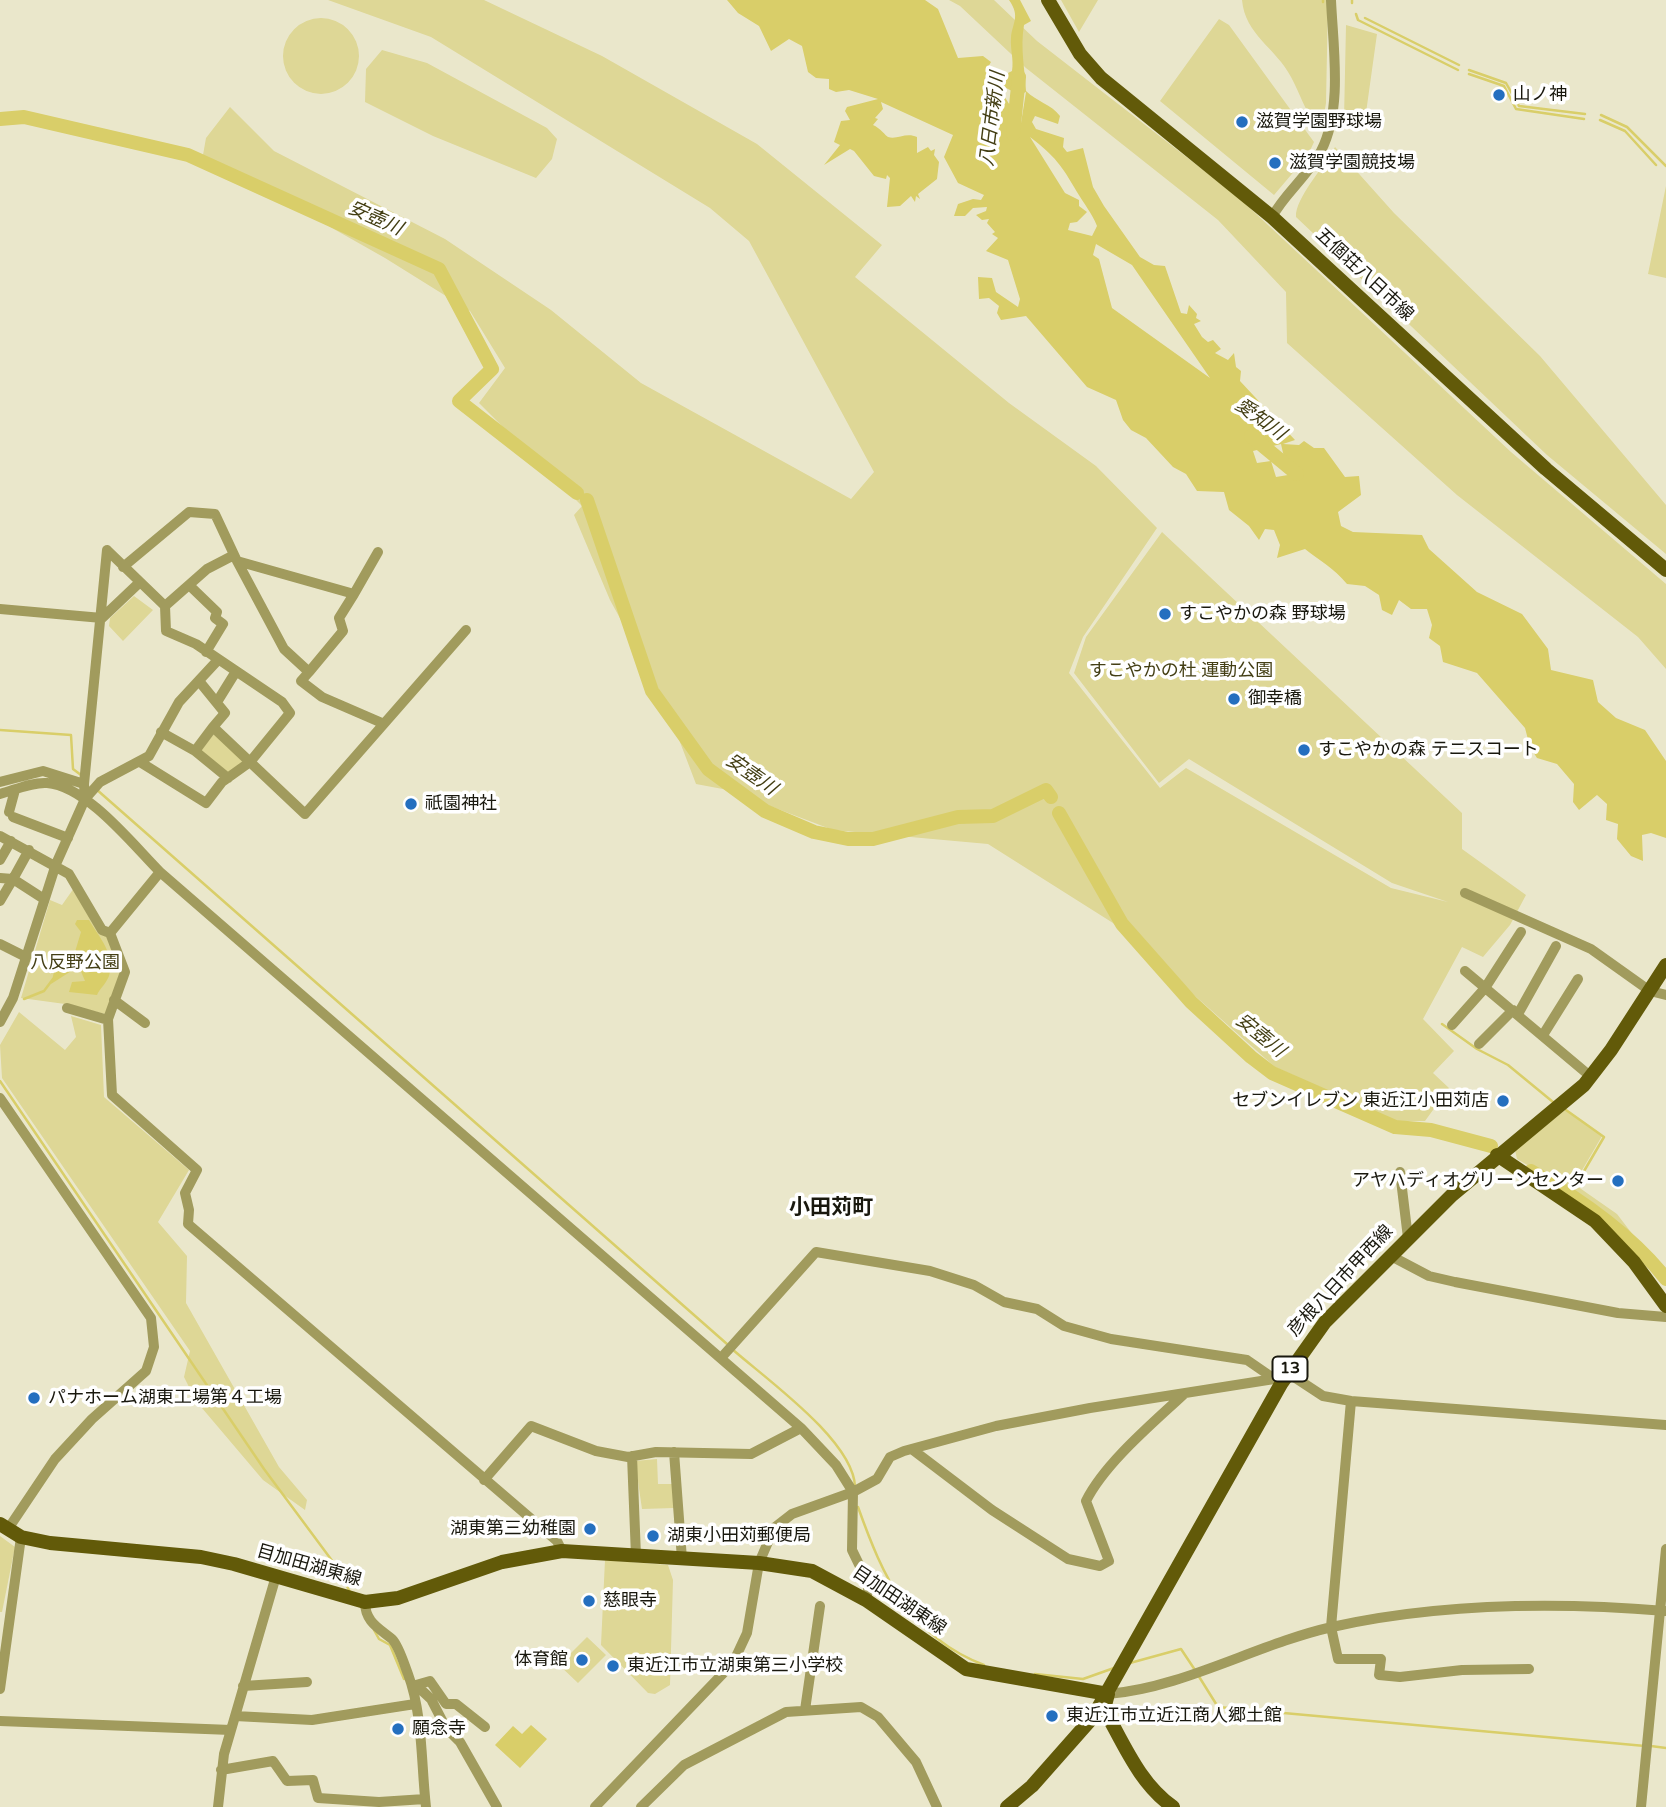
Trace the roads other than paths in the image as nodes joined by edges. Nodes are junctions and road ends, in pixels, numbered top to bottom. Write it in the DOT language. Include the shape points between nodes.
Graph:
graph roads {
  1 [pos="1048,0"];
  2 [pos="1331,0"];
  3 [pos="1272,217"];
  4 [pos="378,552"];
  5 [pos="236,558"];
  6 [pos="123,567"];
  7 [pos="1666,570"];
  8 [pos="140,582"];
  9 [pos="189,584"];
  10 [pos="354,594"];
  11 [pos="165,606"];
  12 [pos="0,609"];
  13 [pos="102,618"];
  14 [pos="466,630"];
  15 [pos="206,652"];
  16 [pos="217,661"];
  17 [pos="309,672"];
  18 [pos="235,673"];
  19 [pos="199,681"];
  20 [pos="217,702"];
  21 [pos="382,723"];
  22 [pos="213,727"];
  23 [pos="161,732"];
  24 [pos="195,751"];
  25 [pos="140,762"];
  26 [pos="250,762"];
  27 [pos="228,778"];
  28 [pos="0,782"];
  29 [pos="84,784"];
  30 [pos="15,790"];
  31 [pos="0,794"];
  32 [pos="85,799"];
  33 [pos="6,838"];
  34 [pos="68,838"];
  35 [pos="29,850"];
  36 [pos="0,860"];
  37 [pos="56,864"];
  38 [pos="160,872"];
  39 [pos="0,878"];
  40 [pos="12,879"];
  41 [pos="1465,893"];
  42 [pos="44,899"];
  43 [pos="0,901"];
  44 [pos="1521,932"];
  45 [pos="110,933"];
  46 [pos="0,944"];
  47 [pos="1556,946"];
  48 [pos="26,957"];
  49 [pos="1666,965"];
  50 [pos="1465,971"];
  51 [pos="1578,979"];
  52 [pos="1485,988"];
  53 [pos="1650,991"];
  54 [pos="1666,995"];
  55 [pos="114,1000"];
  56 [pos="67,1009"];
  57 [pos="1516,1012"];
  58 [pos="108,1020"];
  59 [pos="0,1022"];
  60 [pos="145,1023"];
  61 [pos="1452,1025"];
  62 [pos="1543,1035"];
  63 [pos="1479,1044"];
  64 [pos="1590,1076"];
  65 [pos="0,1098"];
  66 [pos="1497,1155"];
  67 [pos="1400,1172"];
  68 [pos="1408,1238"];
  69 [pos="1391,1256"];
  70 [pos="1666,1306"];
  71 [pos="1666,1317"];
  72 [pos="721,1357"];
  73 [pos="1281,1379"];
  74 [pos="1184,1394"];
  75 [pos="1351,1401"];
  76 [pos="1666,1425"];
  77 [pos="801,1428"];
  78 [pos="913,1450"];
  79 [pos="674,1452"];
  80 [pos="632,1456"];
  81 [pos="484,1480"];
  82 [pos="853,1492"];
  83 [pos="10,1530"];
  84 [pos="1666,1549"];
  85 [pos="562,1551"];
  86 [pos="636,1556"];
  87 [pos="681,1559"];
  88 [pos="759,1563"];
  89 [pos="276,1576"];
  90 [pos="866,1600"];
  91 [pos="365,1602"];
  92 [pos="820,1606"];
  93 [pos="1663,1611"];
  94 [pos="1331,1627"];
  95 [pos="1529,1669"];
  96 [pos="307,1682"];
  97 [pos="416,1685"];
  98 [pos="243,1686"];
  99 [pos="0,1689"];
  100 [pos="1108,1694"];
  101 [pos="415,1702"];
  102 [pos="805,1710"];
  103 [pos="235,1716"];
  104 [pos="0,1720"];
  105 [pos="485,1727"];
  106 [pos="230,1730"];
  107 [pos="221,1770"];
  108 [pos="426,1803"];
  109 [pos="218,1807"];
  110 [pos="497,1807"];
  111 [pos="595,1807"];
  112 [pos="641,1807"];
  113 [pos="937,1807"];
  114 [pos="1007,1807"];
  115 [pos="1173,1807"];
  116 [pos="1641,1807"];
  1 -- 3 [label="main road, 五個荘八日市線" via="1080,54 1101,78"];
  2 -- 3 [label="street" via="1330,126 1321,151"];
  3 -- 7 [label="main road, 五個荘八日市線" via="1546,469"];
  4 -- 10 [label="street"];
  5 -- 6 [label="street" via="215,514 188,512"];
  5 -- 9 [label="street" via="207,569"];
  5 -- 10 [label="street"];
  5 -- 17 [label="street" via="284,649"];
  6 -- 8 [label="street"];
  6 -- 13 [label="street" via="107,550"];
  8 -- 11 [label="street"];
  8 -- 13 [label="street"];
  9 -- 11 [label="street"];
  9 -- 15 [label="street" via="223,624"];
  10 -- 17 [label="street" via="339,618 342,631"];
  11 -- 15 [label="street" via="166,631"];
  12 -- 13 [label="street"];
  13 -- 29 [label="street"];
  14 -- 21 [label="street"];
  15 -- 16 [label="street"];
  16 -- 18 [label="street"];
  16 -- 19 [label="street"];
  17 -- 21 [label="street" via="301,681 322,697"];
  18 -- 20 [label="street"];
  18 -- 26 [label="street" via="282,702 290,713"];
  19 -- 20 [label="street"];
  19 -- 23 [label="street"];
  20 -- 22 [label="street" via="225,713"];
  21 -- 26 [label="street" via="305,814"];
  22 -- 24 [label="street"];
  22 -- 26 [label="street"];
  23 -- 24 [label="street"];
  23 -- 25 [label="street" via="149,756"];
  24 -- 27 [label="street"];
  25 -- 27 [label="street" via="206,803"];
  25 -- 32 [label="street" via="100,782"];
  26 -- 27 [label="street"];
  28 -- 29 [label="street" via="43,771"];
  29 -- 32 [label="street"];
  30 -- 31 [label="street"];
  30 -- 32 [label="street" via="47,783"];
  30 -- 34 [label="street" via="11,815"];
  32 -- 34 [label="street"];
  32 -- 38 [label="street"];
  33 -- 35 [label="street"];
  33 -- 36 [label="street"];
  34 -- 37 [label="street"];
  35 -- 37 [label="street"];
  35 -- 40 [label="street"];
  37 -- 42 [label="street"];
  37 -- 45 [label="street" via="78,887 102,930"];
  38 -- 45 [label="street"];
  38 -- 72 [label="street"];
  39 -- 40 [label="street"];
  40 -- 42 [label="street"];
  40 -- 43 [label="street"];
  41 -- 53 [label="street" via="1591,949"];
  42 -- 48 [label="street"];
  44 -- 52 [label="street"];
  45 -- 55 [label="street" via="125,972"];
  46 -- 48 [label="street"];
  47 -- 57 [label="street"];
  48 -- 59 [label="street"];
  49 -- 53 [label="main road, 彦根八日市甲西線 / 13"];
  50 -- 52 [label="street"];
  51 -- 62 [label="street"];
  52 -- 57 [label="street"];
  52 -- 61 [label="street"];
  53 -- 54 [label="street"];
  53 -- 64 [label="main road, 彦根八日市甲西線 / 13"];
  55 -- 58 [label="street"];
  55 -- 60 [label="street"];
  56 -- 58 [label="street"];
  57 -- 62 [label="street"];
  57 -- 63 [label="street"];
  58 -- 81 [label="street" via="112,1095 197,1170 185,1193 188,1224"];
  62 -- 64 [label="street"];
  64 -- 66 [label="main road, 彦根八日市甲西線 / 13"];
  65 -- 83 [label="street" via="151,1318 154,1348 146,1371 55,1459"];
  66 -- 68 [label="main road, 彦根八日市甲西線 / 13"];
  66 -- 70 [label="main road" via="1595,1222 1634,1262"];
  67 -- 68 [label="street"];
  68 -- 69 [label="main road, 彦根八日市甲西線 / 13"];
  69 -- 71 [label="street" via="1429,1276 1455,1282 1618,1313"];
  69 -- 73 [label="main road, 彦根八日市甲西線 / 13" via="1325,1322"];
  72 -- 73 [label="street" via="816,1252 930,1271 974,1285 1004,1303 1037,1309 1064,1326 1111,1339 1247,1360"];
  72 -- 77 [label="street"];
  73 -- 74 [label="street"];
  73 -- 75 [label="street" via="1323,1396"];
  73 -- 100 [label="main road, 彦根八日市甲西線 / 13"];
  74 -- 78 [label="street" via="996,1426"];
  74 -- 78 [label="street" via="1130,1447 1086,1501 1109,1562 1100,1566 1076,1563 1039,1543"];
  75 -- 76 [label="street"];
  75 -- 94 [label="street"];
  77 -- 79 [label="street" via="751,1454"];
  77 -- 82 [label="street" via="836,1465"];
  78 -- 82 [label="street" via="890,1457 877,1479"];
  79 -- 80 [label="street"];
  79 -- 87 [label="street"];
  80 -- 81 [label="street" via="596,1451 531,1426"];
  80 -- 86 [label="street"];
  81 -- 85 [label="street" via="557,1541"];
  82 -- 88 [label="street" via="781,1520"];
  82 -- 90 [label="street" via="852,1550 869,1584"];
  83 -- 89 [label="main road, 目加田湖東線" via="50,1543 201,1557"];
  83 -- 99 [label="street"];
  84 -- 93 [label="street"];
  85 -- 86 [label="main road, 目加田湖東線"];
  85 -- 91 [label="main road, 目加田湖東線" via="502,1562 398,1598"];
  86 -- 87 [label="main road, 目加田湖東線"];
  87 -- 88 [label="main road, 目加田湖東線"];
  88 -- 90 [label="main road, 目加田湖東線" via="812,1571"];
  88 -- 111 [label="street" via="747,1633 733,1662"];
  89 -- 91 [label="main road, 目加田湖東線"];
  89 -- 98 [label="street"];
  90 -- 100 [label="main road, 目加田湖東線" via="966,1669"];
  91 -- 101 [label="street" via="365,1612 380,1633 393,1640"];
  92 -- 102 [label="street"];
  93 -- 94 [label="street" via="1585,1605 1497,1608 1387,1617"];
  93 -- 116 [label="street"];
  94 -- 95 [label="street" via="1338,1659 1381,1659 1379,1675"];
  94 -- 100 [label="street" via="1138,1691"];
  96 -- 98 [label="street"];
  97 -- 101 [label="street"];
  97 -- 105 [label="street" via="430,1681 446,1704 456,1704"];
  97 -- 110 [label="street" via="460,1742"];
  98 -- 103 [label="street"];
  100 -- 114 [label="main road, 彦根八日市甲西線 / 13" via="1061,1756"];
  100 -- 115 [label="main road" via="1104,1709 1140,1774"];
  101 -- 103 [label="street" via="312,1720"];
  101 -- 108 [label="street"];
  102 -- 112 [label="street" via="786,1712 684,1765"];
  102 -- 113 [label="street" via="861,1707 878,1717 916,1762"];
  103 -- 106 [label="street"];
  104 -- 106 [label="street"];
  106 -- 107 [label="street"];
  107 -- 108 [label="street" via="273,1761 287,1781 313,1780 318,1798"];
  107 -- 109 [label="street"];
}
